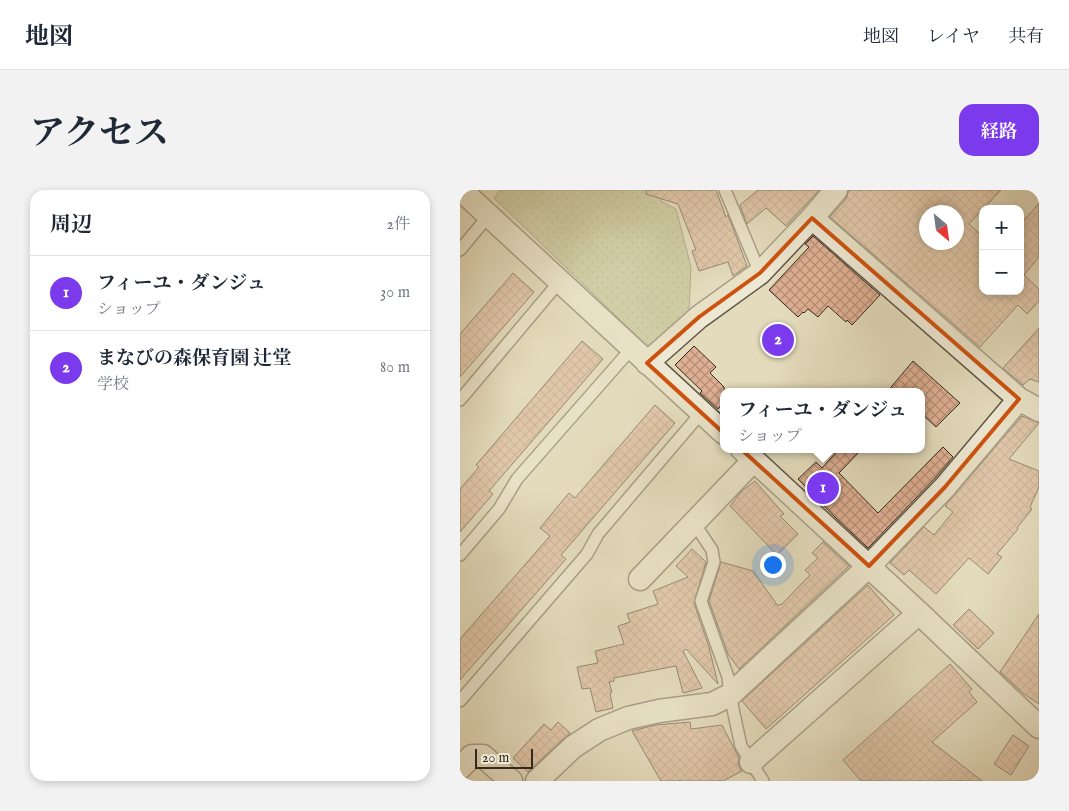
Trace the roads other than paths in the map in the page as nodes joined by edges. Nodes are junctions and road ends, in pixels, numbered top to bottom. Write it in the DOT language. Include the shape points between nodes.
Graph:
graph roads {
  1 [pos="461,190"];
  2 [pos="725,190"];
  3 [pos="836,190"];
  4 [pos="489,216"];
  5 [pos="812,218"];
  6 [pos="460,250"];
  7 [pos="760,273"];
  8 [pos="560,282"];
  9 [pos="639,355"];
  10 [pos="1019,399"];
  11 [pos="460,400"];
  12 [pos="1039,410"];
  13 [pos="701,413"];
  14 [pos="720,430"];
  15 [pos="748,455"];
  16 [pos="694,523"];
  17 [pos="460,555"];
  18 [pos="869,566"];
  19 [pos="640,579"];
  20 [pos="919,613"];
  21 [pos="730,695"];
  22 [pos="460,701"];
  23 [pos="1039,727"];
  24 [pos="751,762"];
  25 [pos="460,768"];
  26 [pos="511,781"];
  27 [pos="537,781"];
  28 [pos="763,781"];
  1 -- 4 [label="street"];
  2 -- 7 [label="lane"];
  3 -- 5 [label="street"];
  4 -- 6 [label="lane"];
  4 -- 8 [label="street"];
  5 -- 7 [label="street"];
  5 -- 10 [label="street"];
  7 -- 9 [label="street"];
  8 -- 9 [label="street"];
  8 -- 11 [label="lane"];
  9 -- 13 [label="street"];
  9 -- 17 [label="lane" via="517,479 499,509"];
  10 -- 12 [label="street"];
  10 -- 18 [label="street" via="945,488"];
  13 -- 14 [label="street"];
  13 -- 22 [label="lane" via="598,534 587,554"];
  15 -- 16 [label="street"];
  15 -- 18 [label="street"];
  16 -- 19 [label="street"];
  16 -- 21 [label="lane" via="712,550 714,562 701,601 728,678"];
  18 -- 20 [label="street"];
  18 -- 21 [label="street"];
  20 -- 23 [label="street"];
  20 -- 24 [label="street"];
  21 -- 24 [label="lane" via="741,746"];
  21 -- 27 [label="street" via="712,704 628,718 599,730 573,748"];
  24 -- 28 [label="lane"];
  25 -- 26 [label="street" via="472,756 483,756"];
}
